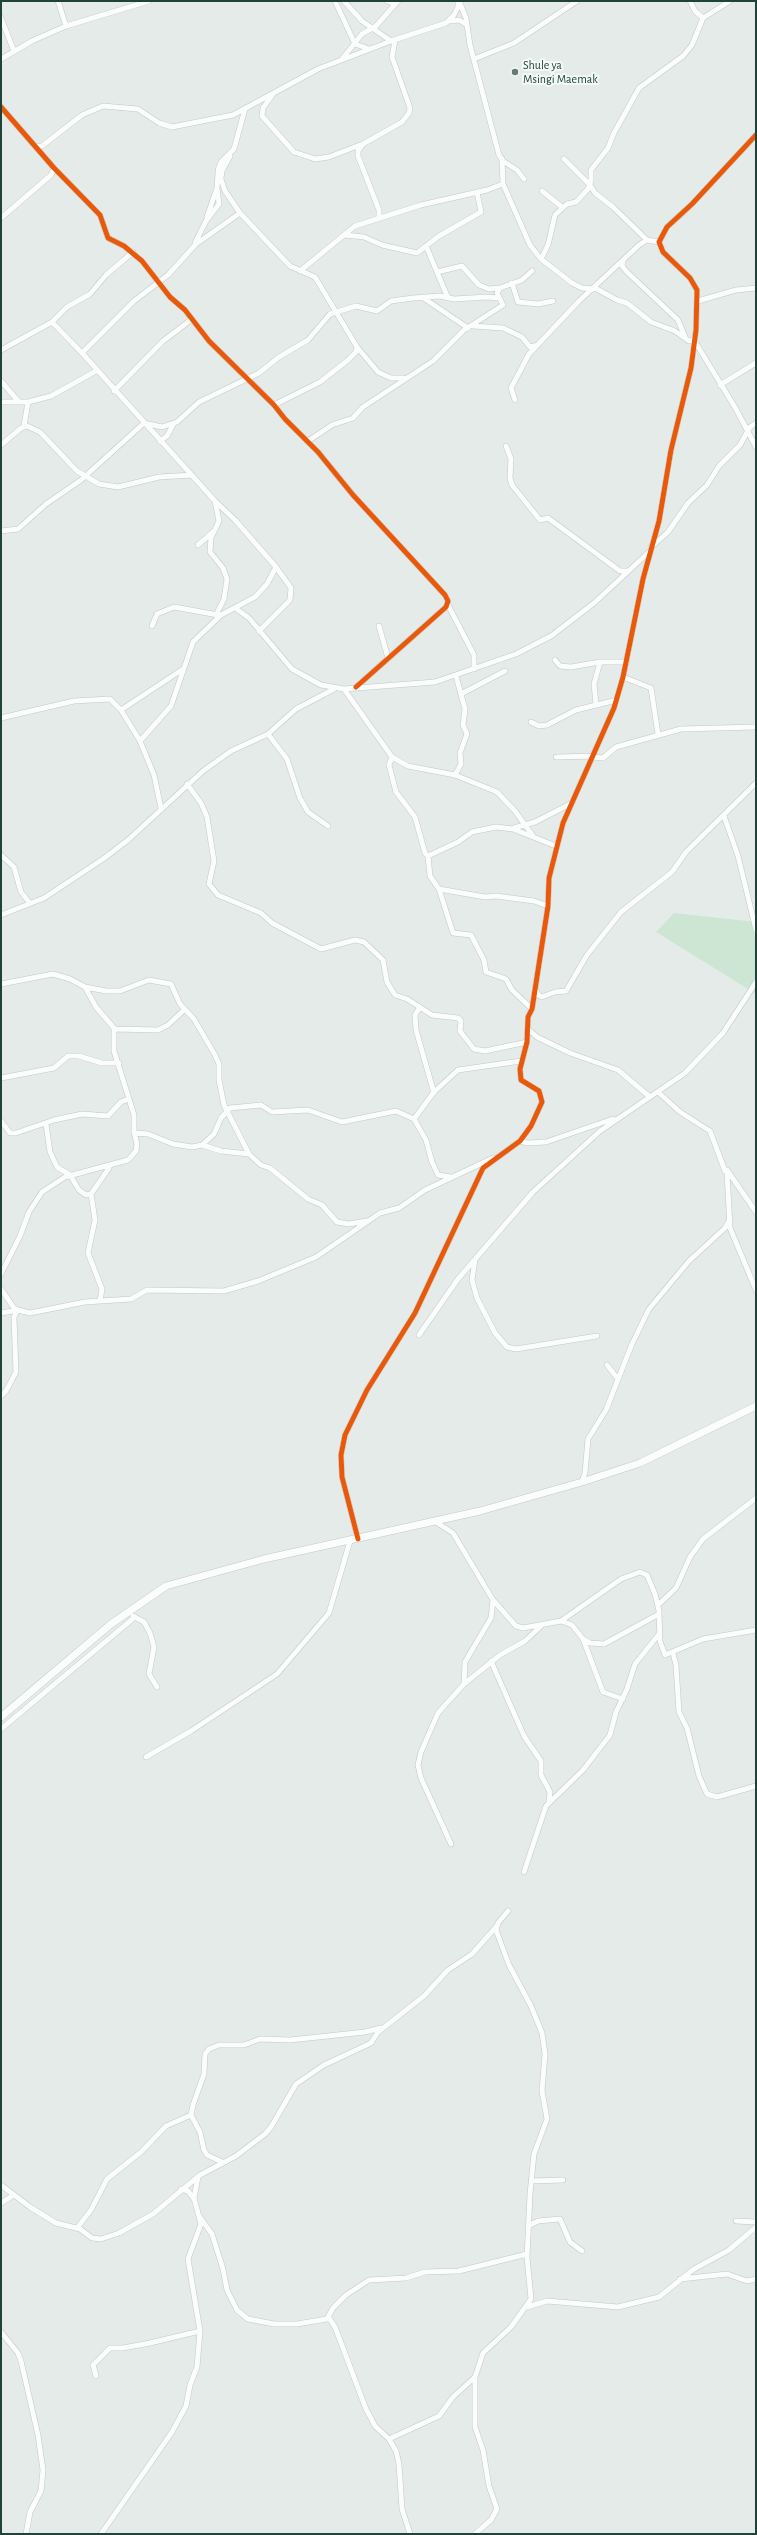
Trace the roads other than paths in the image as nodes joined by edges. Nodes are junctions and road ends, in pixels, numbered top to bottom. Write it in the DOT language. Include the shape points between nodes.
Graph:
graph roads {
  1 [pos="58,1"];
  2 [pos="149,1"];
  3 [pos="335,1"];
  4 [pos="344,1"];
  5 [pos="387,1"];
  6 [pos="458,1"];
  7 [pos="577,1"];
  8 [pos="690,1"];
  9 [pos="730,1"];
  10 [pos="396,2"];
  11 [pos="1,18"];
  12 [pos="703,18"];
  13 [pos="449,21"];
  14 [pos="467,25"];
  15 [pos="66,26"];
  16 [pos="371,27"];
  17 [pos="393,40"];
  18 [pos="355,44"];
  19 [pos="369,49"];
  20 [pos="14,51"];
  21 [pos="1,59"];
  22 [pos="474,59"];
  23 [pos="341,60"];
  24 [pos="274,92"];
  25 [pos="1,107"];
  26 [pos="245,109"];
  27 [pos="756,136"];
  28 [pos="363,144"];
  29 [pos="36,147"];
  30 [pos="234,149"];
  31 [pos="502,159"];
  32 [pos="564,159"];
  33 [pos="54,168"];
  34 [pos="218,173"];
  35 [pos="221,179"];
  36 [pos="524,179"];
  37 [pos="504,184"];
  38 [pos="590,185"];
  39 [pos="216,188"];
  40 [pos="542,191"];
  41 [pos="477,192"];
  42 [pos="562,207"];
  43 [pos="240,213"];
  44 [pos="1,218"];
  45 [pos="379,218"];
  46 [pos="233,219"];
  47 [pos="246,219"];
  48 [pos="206,221"];
  49 [pos="344,235"];
  50 [pos="647,240"];
  51 [pos="659,242"];
  52 [pos="194,246"];
  53 [pos="426,246"];
  54 [pos="133,252"];
  55 [pos="541,259"];
  56 [pos="623,261"];
  57 [pos="300,271"];
  58 [pos="532,271"];
  59 [pos="437,272"];
  60 [pos="158,281"];
  61 [pos="512,283"];
  62 [pos="595,288"];
  63 [pos="756,288"];
  64 [pos="498,290"];
  65 [pos="487,296"];
  66 [pos="448,298"];
  67 [pos="499,298"];
  68 [pos="425,299"];
  69 [pos="553,301"];
  70 [pos="698,301"];
  71 [pos="336,312"];
  72 [pos="192,319"];
  73 [pos="51,322"];
  74 [pos="470,327"];
  75 [pos="686,339"];
  76 [pos="694,340"];
  77 [pos="538,345"];
  78 [pos="357,347"];
  79 [pos="1,350"];
  80 [pos="82,353"];
  81 [pos="756,363"];
  82 [pos="96,371"];
  83 [pos="406,378"];
  84 [pos="247,379"];
  85 [pos="1,381"];
  86 [pos="720,385"];
  87 [pos="114,391"];
  88 [pos="515,400"];
  89 [pos="1,402"];
  90 [pos="19,402"];
  91 [pos="28,402"];
  92 [pos="274,405"];
  93 [pos="144,423"];
  94 [pos="756,423"];
  95 [pos="173,425"];
  96 [pos="24,426"];
  97 [pos="749,430"];
  98 [pos="160,441"];
  99 [pos="308,441"];
  100 [pos="1,445"];
  101 [pos="506,446"];
  102 [pos="756,447"];
  103 [pos="192,475"];
  104 [pos="85,476"];
  105 [pos="215,501"];
  106 [pos="215,530"];
  107 [pos="1,531"];
  108 [pos="198,545"];
  109 [pos="650,549"];
  110 [pos="276,567"];
  111 [pos="627,571"];
  112 [pos="448,605"];
  113 [pos="235,608"];
  114 [pos="218,615"];
  115 [pos="152,626"];
  116 [pos="379,626"];
  117 [pos="259,631"];
  118 [pos="388,658"];
  119 [pos="555,660"];
  120 [pos="600,662"];
  121 [pos="627,662"];
  122 [pos="183,669"];
  123 [pos="474,669"];
  124 [pos="505,672"];
  125 [pos="456,676"];
  126 [pos="623,678"];
  127 [pos="356,687"];
  128 [pos="344,688"];
  129 [pos="334,689"];
  130 [pos="461,694"];
  131 [pos="617,700"];
  132 [pos="596,704"];
  133 [pos="121,710"];
  134 [pos="1,718"];
  135 [pos="531,722"];
  136 [pos="756,727"];
  137 [pos="268,734"];
  138 [pos="658,734"];
  139 [pos="140,741"];
  140 [pos="392,757"];
  141 [pos="556,757"];
  142 [pos="594,757"];
  143 [pos="455,775"];
  144 [pos="756,783"];
  145 [pos="187,784"];
  146 [pos="572,803"];
  147 [pos="161,808"];
  148 [pos="724,816"];
  149 [pos="526,825"];
  150 [pos="328,826"];
  151 [pos="512,829"];
  152 [pos="533,836"];
  153 [pos="556,846"];
  154 [pos="1,855"];
  155 [pos="428,856"];
  156 [pos="439,889"];
  157 [pos="29,902"];
  158 [pos="548,906"];
  159 [pos="1,915"];
  160 [pos="756,930"];
  161 [pos="756,982"];
  162 [pos="1,984"];
  163 [pos="534,984"];
  164 [pos="86,987"];
  165 [pos="420,1007"];
  166 [pos="532,1009"];
  167 [pos="184,1010"];
  168 [pos="114,1029"];
  169 [pos="528,1029"];
  170 [pos="527,1042"];
  171 [pos="521,1061"];
  172 [pos="119,1063"];
  173 [pos="1,1078"];
  174 [pos="658,1092"];
  175 [pos="434,1093"];
  176 [pos="650,1097"];
  177 [pos="128,1099"];
  178 [pos="226,1112"];
  179 [pos="616,1118"];
  180 [pos="414,1119"];
  181 [pos="1,1121"];
  182 [pos="46,1124"];
  183 [pos="134,1132"];
  184 [pos="520,1141"];
  185 [pos="202,1145"];
  186 [pos="249,1154"];
  187 [pos="498,1156"];
  188 [pos="111,1166"];
  189 [pos="727,1170"];
  190 [pos="70,1175"];
  191 [pos="454,1178"];
  192 [pos="91,1194"];
  193 [pos="756,1212"];
  194 [pos="730,1219"];
  195 [pos="368,1221"];
  196 [pos="475,1259"];
  197 [pos="1,1274"];
  198 [pos="1,1289"];
  199 [pos="756,1290"];
  200 [pos="100,1301"];
  201 [pos="18,1310"];
  202 [pos="1,1313"];
  203 [pos="419,1335"];
  204 [pos="597,1336"];
  205 [pos="607,1365"];
  206 [pos="618,1379"];
  207 [pos="1,1396"];
  208 [pos="756,1406"];
  209 [pos="582,1482"];
  210 [pos="756,1498"];
  211 [pos="436,1522"];
  212 [pos="354,1540"];
  213 [pos="493,1600"];
  214 [pos="658,1605"];
  215 [pos="126,1613"];
  216 [pos="659,1614"];
  217 [pos="135,1617"];
  218 [pos="561,1621"];
  219 [pos="542,1625"];
  220 [pos="756,1630"];
  221 [pos="659,1634"];
  222 [pos="583,1640"];
  223 [pos="673,1653"];
  224 [pos="491,1661"];
  225 [pos="464,1684"];
  226 [pos="157,1687"];
  227 [pos="622,1699"];
  228 [pos="1,1717"];
  229 [pos="1,1729"];
  230 [pos="146,1757"];
  231 [pos="756,1786"];
  232 [pos="549,1801"];
  233 [pos="451,1844"];
  234 [pos="524,1872"];
  235 [pos="508,1911"];
  236 [pos="496,1927"];
  237 [pos="384,2027"];
  238 [pos="191,2115"];
  239 [pos="222,2162"];
  240 [pos="198,2178"];
  241 [pos="563,2180"];
  242 [pos="531,2181"];
  243 [pos="1,2185"];
  244 [pos="182,2189"];
  245 [pos="14,2195"];
  246 [pos="194,2200"];
  247 [pos="1,2203"];
  248 [pos="199,2216"];
  249 [pos="736,2221"];
  250 [pos="756,2222"];
  251 [pos="528,2226"];
  252 [pos="756,2227"];
  253 [pos="77,2228"];
  254 [pos="582,2251"];
  255 [pos="527,2254"];
  256 [pos="680,2279"];
  257 [pos="756,2279"];
  258 [pos="527,2307"];
  259 [pos="329,2318"];
  260 [pos="200,2331"];
  261 [pos="1,2332"];
  262 [pos="96,2376"];
  263 [pos="475,2377"];
  264 [pos="389,2439"];
  265 [pos="26,2534"];
  266 [pos="101,2534"];
  267 [pos="410,2534"];
  268 [pos="475,2534"];
  1 -- 15 [label="street"];
  2 -- 15 [label="street"];
  3 -- 18 [label="street"];
  4 -- 16 [label="street"];
  5 -- 10 [label="street"];
  6 -- 13 [label="street" via="458,7"];
  6 -- 14 [label="street" via="464,11"];
  7 -- 22 [label="street" via="514,43"];
  8 -- 12 [label="street" via="695,11"];
  9 -- 12 [label="street"];
  10 -- 16 [label="street" via="376,26"];
  11 -- 20 [label="street"];
  12 -- 38 [label="street" via="692,45 685,54 641,86 631,99 608,148 591,170"];
  13 -- 14 [label="street" via="458,20"];
  13 -- 17 [label="street"];
  14 -- 22 [label="street"];
  15 -- 20 [label="street"];
  16 -- 17 [label="street"];
  16 -- 18 [label="street"];
  17 -- 19 [label="street"];
  17 -- 28 [label="street" via="392,58 410,108 409,113 402,122"];
  18 -- 19 [label="street"];
  18 -- 23 [label="street"];
  19 -- 23 [label="street"];
  20 -- 21 [label="street"];
  22 -- 31 [label="street"];
  23 -- 24 [label="street"];
  24 -- 26 [label="street"];
  24 -- 28 [label="street" via="262,116 294,152 315,159 335,155"];
  25 -- 29 [label="street"];
  26 -- 29 [label="street" via="233,115 180,127 159,124 138,109 103,106 82,114 42,146"];
  26 -- 30 [label="street"];
  27 -- 51 [label="street" via="692,204 667,226"];
  28 -- 45 [label="street" via="358,149 358,156 379,210"];
  29 -- 33 [label="street"];
  30 -- 34 [label="street" via="221,162"];
  30 -- 35 [label="street" via="222,171"];
  31 -- 36 [label="street"];
  31 -- 37 [label="street"];
  32 -- 38 [label="street"];
  33 -- 44 [label="street" via="51,175"];
  33 -- 54 [label="street" via="100,215 108,238"];
  34 -- 35 [label="street"];
  34 -- 39 [label="street"];
  35 -- 43 [label="street" via="225,191"];
  37 -- 41 [label="street"];
  37 -- 55 [label="street" via="522,231"];
  38 -- 42 [label="street" via="576,202"];
  38 -- 50 [label="street" via="595,194 613,207"];
  39 -- 48 [label="street"];
  39 -- 48 [label="street" via="219,204"];
  40 -- 42 [label="street"];
  41 -- 45 [label="street" via="449,197"];
  41 -- 53 [label="street" via="481,212"];
  42 -- 55 [label="street" via="554,218 552,231"];
  43 -- 46 [label="street"];
  43 -- 47 [label="street"];
  45 -- 49 [label="street" via="355,226"];
  46 -- 47 [label="street"];
  46 -- 52 [label="street" via="206,235"];
  47 -- 57 [label="street" via="290,266"];
  48 -- 52 [label="street"];
  49 -- 53 [label="street" via="364,237 409,252 417,253"];
  49 -- 57 [label="street"];
  50 -- 51 [label="street"];
  50 -- 56 [label="street"];
  51 -- 70 [label="street" via="663,252 690,278 697,290"];
  52 -- 60 [label="street" via="168,275"];
  53 -- 59 [label="street"];
  54 -- 60 [label="street"];
  54 -- 73 [label="street" via="106,275 90,294 67,307"];
  55 -- 62 [label="street" via="578,286"];
  56 -- 62 [label="street"];
  56 -- 75 [label="street" via="622,266 627,272 678,320"];
  57 -- 71 [label="street" via="315,277"];
  58 -- 61 [label="street" via="525,278"];
  59 -- 64 [label="street" via="462,266 484,287"];
  59 -- 66 [label="street"];
  60 -- 72 [label="street"];
  60 -- 80 [label="street"];
  61 -- 64 [label="street"];
  61 -- 69 [label="street" via="518,302 538,304"];
  62 -- 75 [label="street" via="627,303 650,322 675,331"];
  62 -- 77 [label="street"];
  63 -- 70 [label="street" via="736,290"];
  64 -- 65 [label="street"];
  64 -- 67 [label="street"];
  65 -- 66 [label="street"];
  65 -- 67 [label="street"];
  66 -- 68 [label="street" via="440,296"];
  67 -- 74 [label="street" via="503,302 502,306"];
  68 -- 71 [label="street" via="391,301 377,311 356,306"];
  68 -- 74 [label="street"];
  70 -- 76 [label="street"];
  71 -- 78 [label="street"];
  71 -- 84 [label="street" via="326,318 308,340"];
  72 -- 84 [label="street" via="209,341"];
  72 -- 87 [label="street" via="163,341"];
  73 -- 79 [label="street"];
  73 -- 80 [label="street"];
  74 -- 77 [label="street" via="503,328 522,337 529,346"];
  74 -- 83 [label="street" via="433,361"];
  75 -- 76 [label="street"];
  76 -- 86 [label="street"];
  76 -- 109 [label="street" via="691,368 671,450 659,522"];
  77 -- 88 [label="street" via="524,361 514,381 511,390"];
  78 -- 83 [label="street" via="378,372 391,378"];
  78 -- 92 [label="street" via="356,352 348,360 320,382"];
  80 -- 82 [label="street"];
  81 -- 86 [label="street"];
  82 -- 87 [label="street"];
  82 -- 91 [label="street" via="55,394"];
  83 -- 99 [label="street" via="363,407 356,416 332,425"];
  84 -- 92 [label="street"];
  84 -- 95 [label="street" via="199,402"];
  85 -- 90 [label="street"];
  86 -- 97 [label="street"];
  87 -- 93 [label="street"];
  89 -- 90 [label="street"];
  90 -- 91 [label="street"];
  91 -- 96 [label="street"];
  92 -- 99 [label="street"];
  93 -- 95 [label="street" via="162,427"];
  93 -- 98 [label="street"];
  93 -- 104 [label="street"];
  94 -- 97 [label="street"];
  95 -- 98 [label="street" via="167,436"];
  96 -- 100 [label="street"];
  96 -- 104 [label="street" via="40,432 77,471"];
  97 -- 102 [label="street"];
  97 -- 109 [label="street" via="740,445 688,503 668,532"];
  98 -- 103 [label="street"];
  99 -- 112 [label="street" via="353,496 446,595"];
  101 -- 111 [label="street" via="511,459 510,480 540,520 548,518 620,571"];
  103 -- 104 [label="street" via="159,477 118,486 99,484"];
  103 -- 105 [label="street"];
  104 -- 107 [label="street" via="46,504 18,529"];
  105 -- 106 [label="street" via="219,521"];
  105 -- 110 [label="street"];
  106 -- 108 [label="street"];
  106 -- 114 [label="street" via="210,552 223,568 227,579"];
  109 -- 111 [label="street"];
  109 -- 121 [label="street"];
  110 -- 113 [label="street" via="267,584 255,597"];
  110 -- 117 [label="street" via="291,588 292,595"];
  111 -- 123 [label="street" via="594,603 551,636 516,654"];
  112 -- 118 [label="street"];
  112 -- 123 [label="street" via="474,655"];
  113 -- 114 [label="street"];
  113 -- 117 [label="street" via="249,618"];
  114 -- 115 [label="street" via="174,607 157,614"];
  114 -- 122 [label="street" via="193,642"];
  116 -- 118 [label="street"];
  117 -- 129 [label="street" via="292,669"];
  118 -- 127 [label="street"];
  119 -- 120 [label="street" via="564,667"];
  120 -- 121 [label="street"];
  120 -- 132 [label="street" via="594,684"];
  121 -- 126 [label="street"];
  122 -- 133 [label="street"];
  122 -- 139 [label="street" via="169,710"];
  123 -- 125 [label="street"];
  124 -- 130 [label="street"];
  125 -- 127 [label="street" via="441,681"];
  125 -- 130 [label="street"];
  126 -- 131 [label="street"];
  126 -- 138 [label="street" via="651,688"];
  127 -- 128 [label="street"];
  128 -- 129 [label="street"];
  128 -- 140 [label="street"];
  129 -- 137 [label="street" via="296,709"];
  130 -- 143 [label="street" via="466,714 463,726 467,737 460,752 461,764"];
  131 -- 132 [label="street"];
  131 -- 142 [label="street"];
  132 -- 135 [label="street" via="576,710 548,725 539,726"];
  133 -- 134 [label="street" via="110,699 98,698 43,707"];
  133 -- 139 [label="street"];
  136 -- 138 [label="street" via="688,728"];
  137 -- 145 [label="street" via="231,751"];
  137 -- 150 [label="street" via="287,759 300,798 308,812"];
  138 -- 142 [label="street" via="635,744 616,747 603,758"];
  139 -- 147 [label="street" via="154,775"];
  140 -- 143 [label="street" via="408,766"];
  140 -- 155 [label="street" via="389,765 396,792 414,813"];
  141 -- 142 [label="street"];
  142 -- 146 [label="street"];
  143 -- 149 [label="street" via="497,792"];
  144 -- 148 [label="street"];
  145 -- 147 [label="street"];
  145 -- 165 [label="street" via="203,806 210,826 214,864 210,884 213,891 261,913 312,947 322,950 355,940 364,942 383,960 387,982 394,993"];
  146 -- 149 [label="street"];
  146 -- 153 [label="street"];
  147 -- 157 [label="street" via="128,840 103,859 49,896"];
  148 -- 160 [label="street" via="738,856"];
  148 -- 163 [label="street" via="686,852 670,874 621,912 587,955 566,991 540,997"];
  149 -- 151 [label="street"];
  149 -- 152 [label="street"];
  151 -- 152 [label="street"];
  151 -- 155 [label="street" via="496,827 472,832 458,842"];
  152 -- 153 [label="street"];
  153 -- 158 [label="street" via="549,878"];
  154 -- 157 [label="street" via="9,860 17,872 22,892"];
  155 -- 156 [label="street" via="430,876"];
  156 -- 158 [label="street" via="485,897 534,901"];
  156 -- 166 [label="street" via="453,933 471,935 484,960 486,972 506,979 513,991"];
  157 -- 159 [label="street"];
  158 -- 163 [label="street"];
  161 -- 174 [label="street" via="723,1033 685,1073"];
  162 -- 164 [label="street" via="53,974"];
  163 -- 166 [label="street"];
  164 -- 167 [label="street" via="115,992 149,980 170,984"];
  164 -- 168 [label="street" via="96,1007"];
  165 -- 170 [label="street" via="436,1016 460,1019 460,1031 474,1049 484,1051"];
  165 -- 175 [label="street" via="415,1015 416,1030"];
  166 -- 169 [label="street" via="528,1017"];
  167 -- 168 [label="street" via="168,1025 158,1029"];
  167 -- 178 [label="street" via="194,1019 218,1060 219,1080"];
  168 -- 172 [label="street" via="113,1047"];
  169 -- 170 [label="street"];
  169 -- 176 [label="street" via="570,1053 622,1073"];
  170 -- 171 [label="street"];
  171 -- 175 [label="street" via="458,1070"];
  171 -- 184 [label="street" via="521,1080 539,1091 542,1102 531,1126"];
  172 -- 173 [label="street" via="102,1063 81,1056 70,1056 54,1068"];
  172 -- 177 [label="street"];
  174 -- 176 [label="street"];
  174 -- 189 [label="street" via="680,1112 710,1131 725,1171"];
  175 -- 180 [label="street"];
  176 -- 179 [label="street"];
  177 -- 182 [label="street" via="121,1102 108,1116 84,1114"];
  177 -- 183 [label="street" via="134,1115"];
  178 -- 180 [label="street" via="230,1108 261,1105 272,1112 293,1109 310,1111 342,1122 392,1111"];
  178 -- 185 [label="street" via="214,1134"];
  178 -- 186 [label="street"];
  179 -- 184 [label="street" via="546,1142"];
  179 -- 196 [label="street" via="533,1192"];
  180 -- 191 [label="street" via="426,1140 438,1175"];
  181 -- 182 [label="street" via="13,1134"];
  182 -- 190 [label="street" via="53,1160 59,1169"];
  183 -- 185 [label="street" via="138,1135 148,1134 173,1144 192,1147"];
  183 -- 188 [label="street" via="137,1144 135,1154 128,1160"];
  184 -- 187 [label="street"];
  185 -- 186 [label="street" via="221,1151"];
  186 -- 195 [label="street" via="308,1199 322,1205 337,1222 349,1224"];
  187 -- 191 [label="street" via="481,1162"];
  187 -- 212 [label="street" via="486,1165 474,1184 415,1313 366,1390 345,1435 341,1455 342,1476"];
  188 -- 190 [label="street"];
  188 -- 192 [label="street"];
  189 -- 193 [label="street"];
  189 -- 194 [label="street"];
  190 -- 192 [label="street" via="79,1190 86,1195"];
  190 -- 197 [label="street" via="48,1188 35,1200"];
  191 -- 195 [label="street" via="425,1190 399,1208 380,1213"];
  192 -- 200 [label="street" via="95,1220 88,1253 102,1289"];
  194 -- 199 [label="street" via="734,1240"];
  194 -- 206 [label="street" via="725,1228 689,1261 654,1302 632,1344"];
  195 -- 200 [label="street" via="304,1263 233,1289 217,1292 151,1290 131,1299"];
  196 -- 203 [label="street"];
  196 -- 204 [label="street" via="474,1289 495,1333 507,1347 516,1349"];
  198 -- 201 [label="street"];
  200 -- 201 [label="street" via="41,1312"];
  201 -- 202 [label="street"];
  201 -- 207 [label="street" via="14,1318 16,1372"];
  205 -- 206 [label="street"];
  206 -- 209 [label="street" via="606,1410 588,1439"];
  208 -- 209 [label="main road" via="640,1462"];
  209 -- 211 [label="main road"];
  210 -- 214 [label="street" via="701,1541 686,1563 676,1588"];
  211 -- 212 [label="main road"];
  211 -- 213 [label="street" via="447,1527 456,1537"];
  212 -- 215 [label="main road" via="180,1580 158,1590"];
  212 -- 230 [label="street" via="331,1610 277,1674 191,1731"];
  213 -- 219 [label="street" via="518,1628"];
  213 -- 225 [label="street" via="491,1618 464,1662"];
  214 -- 216 [label="street"];
  214 -- 218 [label="street" via="646,1574 631,1574"];
  215 -- 217 [label="street"];
  215 -- 228 [label="main road"];
  216 -- 221 [label="street"];
  216 -- 222 [label="street" via="604,1644"];
  217 -- 226 [label="street" via="144,1622 151,1637 154,1647 149,1674"];
  217 -- 229 [label="street"];
  218 -- 219 [label="street"];
  218 -- 222 [label="street" via="572,1625"];
  219 -- 224 [label="street" via="521,1644"];
  220 -- 223 [label="street" via="702,1639"];
  221 -- 223 [label="street" via="664,1654"];
  221 -- 227 [label="street" via="634,1664"];
  222 -- 227 [label="street" via="603,1692"];
  223 -- 231 [label="street" via="680,1712 689,1732 699,1776 707,1794 717,1797"];
  224 -- 225 [label="street"];
  224 -- 232 [label="street" via="524,1736 541,1761 540,1775 550,1792"];
  225 -- 233 [label="street" via="438,1713 418,1765 421,1778"];
  227 -- 232 [label="street" via="609,1738 583,1770 559,1795"];
  232 -- 234 [label="street"];
  235 -- 236 [label="street"];
  236 -- 237 [label="street" via="472,1954 448,1970 424,1996"];
  236 -- 242 [label="street" via="509,1965 534,2013 545,2048 542,2091 547,2119 534,2154"];
  237 -- 238 [label="street" via="365,2032 290,2040 260,2039 237,2046 213,2046 205,2054 204,2074"];
  237 -- 239 [label="street" via="369,2044 324,2065 296,2084 268,2131 236,2156"];
  238 -- 239 [label="street" via="200,2132 207,2155"];
  238 -- 253 [label="street" via="166,2126 141,2152 107,2180"];
  239 -- 240 [label="street"];
  240 -- 244 [label="street"];
  240 -- 246 [label="street"];
  241 -- 242 [label="street"];
  242 -- 251 [label="street"];
  243 -- 245 [label="street"];
  244 -- 246 [label="street" via="188,2191"];
  244 -- 253 [label="street" via="153,2214 119,2233 96,2239"];
  245 -- 247 [label="street"];
  245 -- 253 [label="street" via="56,2223"];
  246 -- 248 [label="street"];
  248 -- 259 [label="street" via="212,2234 227,2290 241,2315 254,2321 289,2325"];
  248 -- 260 [label="street" via="201,2224 188,2259"];
  249 -- 250 [label="street"];
  251 -- 254 [label="street" via="538,2221 560,2219 570,2242"];
  251 -- 255 [label="street"];
  252 -- 256 [label="street" via="729,2250"];
  255 -- 258 [label="street" via="531,2289 531,2299"];
  255 -- 259 [label="street" via="459,2271 425,2272 406,2278 369,2280 354,2289 334,2307"];
  256 -- 257 [label="street" via="727,2274 747,2281"];
  256 -- 258 [label="street" via="659,2297 627,2306 610,2308 547,2301"];
  258 -- 263 [label="street" via="511,2327 483,2353"];
  259 -- 264 [label="street" via="335,2327 366,2409 375,2426"];
  260 -- 262 [label="street" via="124,2348 110,2348 93,2365"];
  260 -- 266 [label="street" via="197,2367 186,2406 172,2432"];
  261 -- 265 [label="street" via="18,2353 21,2361 38,2435 43,2470 41,2491 30,2512"];
  263 -- 264 [label="street" via="439,2416"];
  263 -- 268 [label="street" via="475,2427 497,2509 491,2520"];
  264 -- 267 [label="street" via="399,2464 402,2509"];
}
